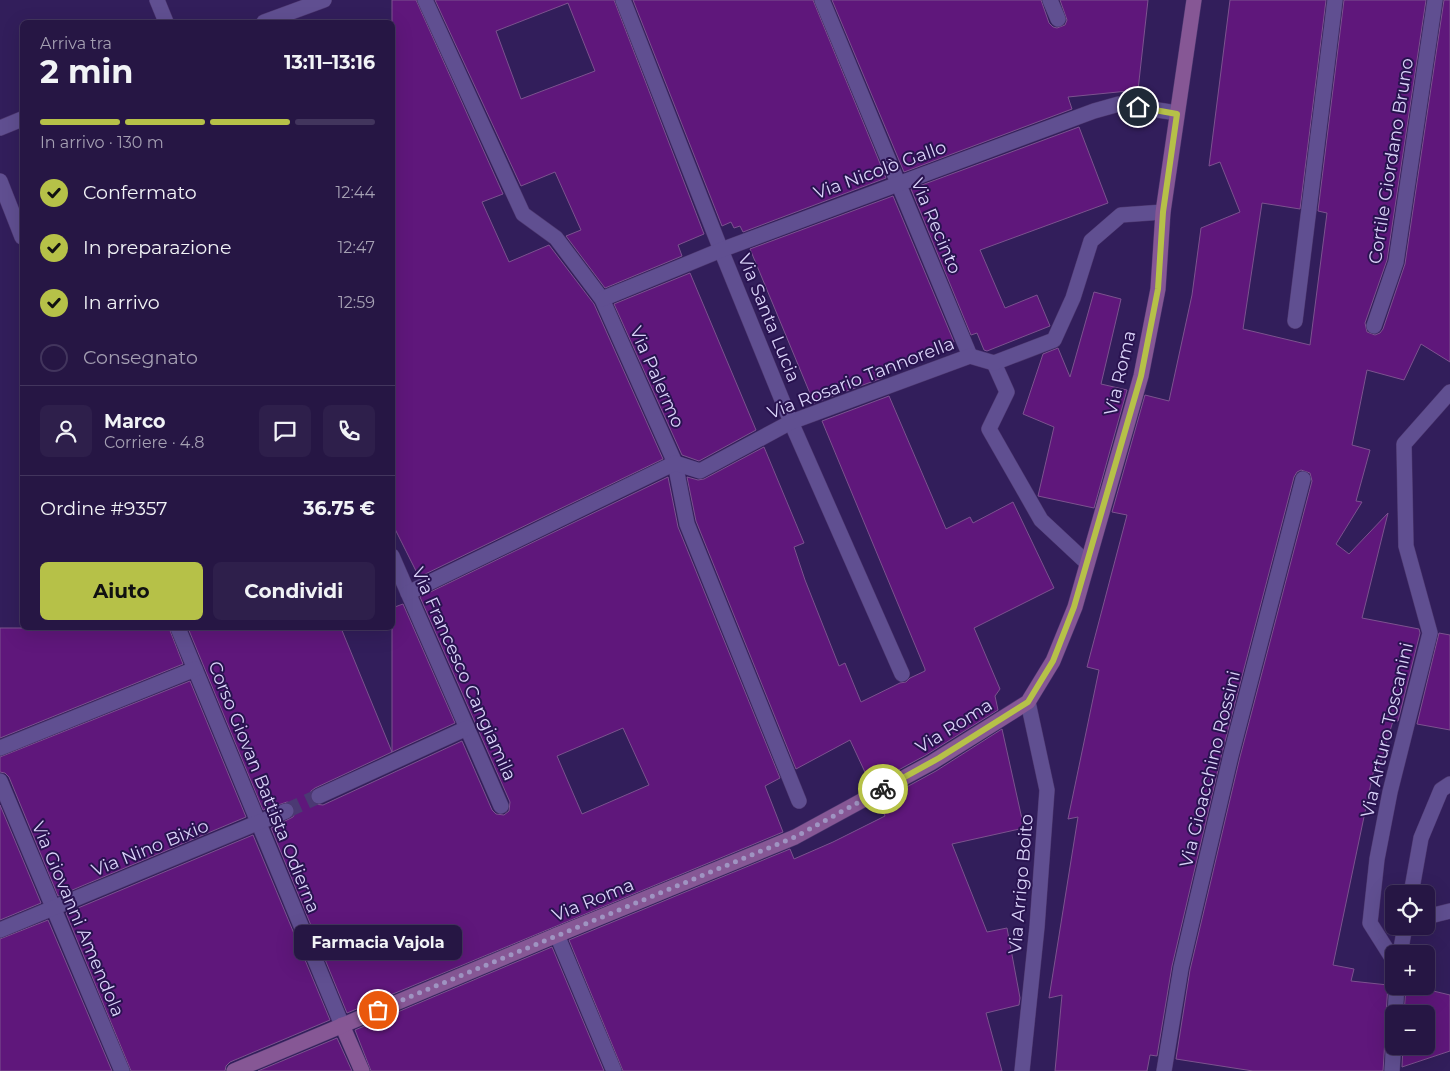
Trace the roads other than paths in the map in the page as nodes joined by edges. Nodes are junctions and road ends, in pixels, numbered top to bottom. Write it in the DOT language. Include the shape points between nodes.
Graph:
graph roads {
  1 [pos="157,0"];
  2 [pos="324,0"];
  3 [pos="424,0"];
  4 [pos="623,0"];
  5 [pos="822,0"];
  6 [pos="1050,0"];
  7 [pos="1194,0"];
  8 [pos="1336,0"];
  9 [pos="1435,0"];
  10 [pos="165,20"];
  11 [pos="269,20"];
  12 [pos="1058,20"];
  13 [pos="1177,114"];
  14 [pos="20,120"];
  15 [pos="0,128"];
  16 [pos="0,181"];
  17 [pos="898,183"];
  18 [pos="1163,212"];
  19 [pos="20,232"];
  20 [pos="721,250"];
  21 [pos="602,299"];
  22 [pos="1295,320"];
  23 [pos="1374,326"];
  24 [pos="970,356"];
  25 [pos="994,363"];
  26 [pos="1450,392"];
  27 [pos="791,422"];
  28 [pos="675,463"];
  29 [pos="1303,478"];
  30 [pos="395,563"];
  31 [pos="1087,563"];
  32 [pos="408,592"];
  33 [pos="179,630"];
  34 [pos="195,669"];
  35 [pos="902,674"];
  36 [pos="1028,702"];
  37 [pos="468,728"];
  38 [pos="0,748"];
  39 [pos="0,781"];
  40 [pos="1450,784"];
  41 [pos="319,796"];
  42 [pos="800,801"];
  43 [pos="501,806"];
  44 [pos="286,811"];
  45 [pos="259,823"];
  46 [pos="1413,885"];
  47 [pos="53,907"];
  48 [pos="1450,911"];
  49 [pos="1435,915"];
  50 [pos="0,930"];
  51 [pos="557,934"];
  52 [pos="1385,947"];
  53 [pos="342,1025"];
  54 [pos="1393,1055"];
  55 [pos="122,1071"];
  56 [pos="234,1071"];
  57 [pos="362,1071"];
  58 [pos="614,1071"];
  59 [pos="1022,1071"];
  60 [pos="1166,1071"];
  61 [pos="1392,1071"];
  1 -- 10 [label="street"];
  2 -- 11 [label="street"];
  3 -- 21 [label="street, Via Palermo" via="523,214 556,238"];
  4 -- 20 [label="street, Via Santa Lucia"];
  5 -- 17 [label="street, Via Recinto"];
  6 -- 12 [label="street"];
  7 -- 13 [label="main road, Via Roma"];
  8 -- 22 [label="street"];
  9 -- 23 [label="street, Cortile Giordano Bruno" via="1396,262"];
  13 -- 17 [label="street, Via Nicolò Gallo" via="1119,104"];
  13 -- 18 [label="main road, Via Roma"];
  14 -- 15 [label="street"];
  16 -- 19 [label="street"];
  17 -- 20 [label="street, Via Nicolò Gallo"];
  17 -- 24 [label="street, Via Recinto"];
  18 -- 25 [label="street" via="1121,215 1091,241 1073,298 1054,340"];
  18 -- 31 [label="main road, Via Roma" via="1158,289 1141,376"];
  20 -- 21 [label="street, Via Nicolò Gallo"];
  20 -- 27 [label="street, Via Santa Lucia"];
  21 -- 28 [label="street, Via Palermo"];
  24 -- 25 [label="street, Via Rosario Tannorella"];
  24 -- 27 [label="street, Via Rosario Tannorella"];
  25 -- 31 [label="street" via="1006,392 989,429 1042,520"];
  26 -- 52 [label="street, Via Arturo Toscanini" via="1404,444 1406,546 1430,633 1390,792 1377,859 1370,923"];
  27 -- 28 [label="street, Via Rosario Tannorella" via="700,471"];
  27 -- 35 [label="street, Via Santa Lucia"];
  28 -- 32 [label="street"];
  28 -- 42 [label="street, Via Palermo" via="687,524"];
  29 -- 60 [label="street, Via Gioacchino Rossini" via="1231,755 1181,968"];
  30 -- 32 [label="street, Via Francesco Cangiamila"];
  31 -- 36 [label="main road, Via Roma" via="1053,661"];
  32 -- 37 [label="street, Via Francesco Cangiamila"];
  33 -- 34 [label="street, Corso Giovan Battista Odierna"];
  34 -- 38 [label="street"];
  34 -- 45 [label="street, Corso Giovan Battista Odierna"];
  36 -- 51 [label="main road, Via Roma" via="931,763 795,837"];
  36 -- 59 [label="street, Via Arrigo Boito" via="1047,790"];
  37 -- 41 [label="street"];
  37 -- 43 [label="street, Via Francesco Cangiamila"];
  39 -- 47 [label="street, Via Giovanni Amendola"];
  40 -- 46 [label="street" via="1441,790 1421,838"];
  44 -- 45 [label="street, Via Nino Bixio"];
  45 -- 47 [label="street, Via Nino Bixio"];
  45 -- 53 [label="street, Corso Giovan Battista Odierna"];
  47 -- 50 [label="street, Via Nino Bixio"];
  47 -- 55 [label="street, Via Giovanni Amendola"];
  48 -- 49 [label="street"];
  51 -- 53 [label="main road, Via Roma"];
  51 -- 58 [label="street"];
  53 -- 56 [label="main road, Via Roma"];
  53 -- 57 [label="main road, Corso Giovan Battista Odierna"];
  54 -- 61 [label="street"];
}
